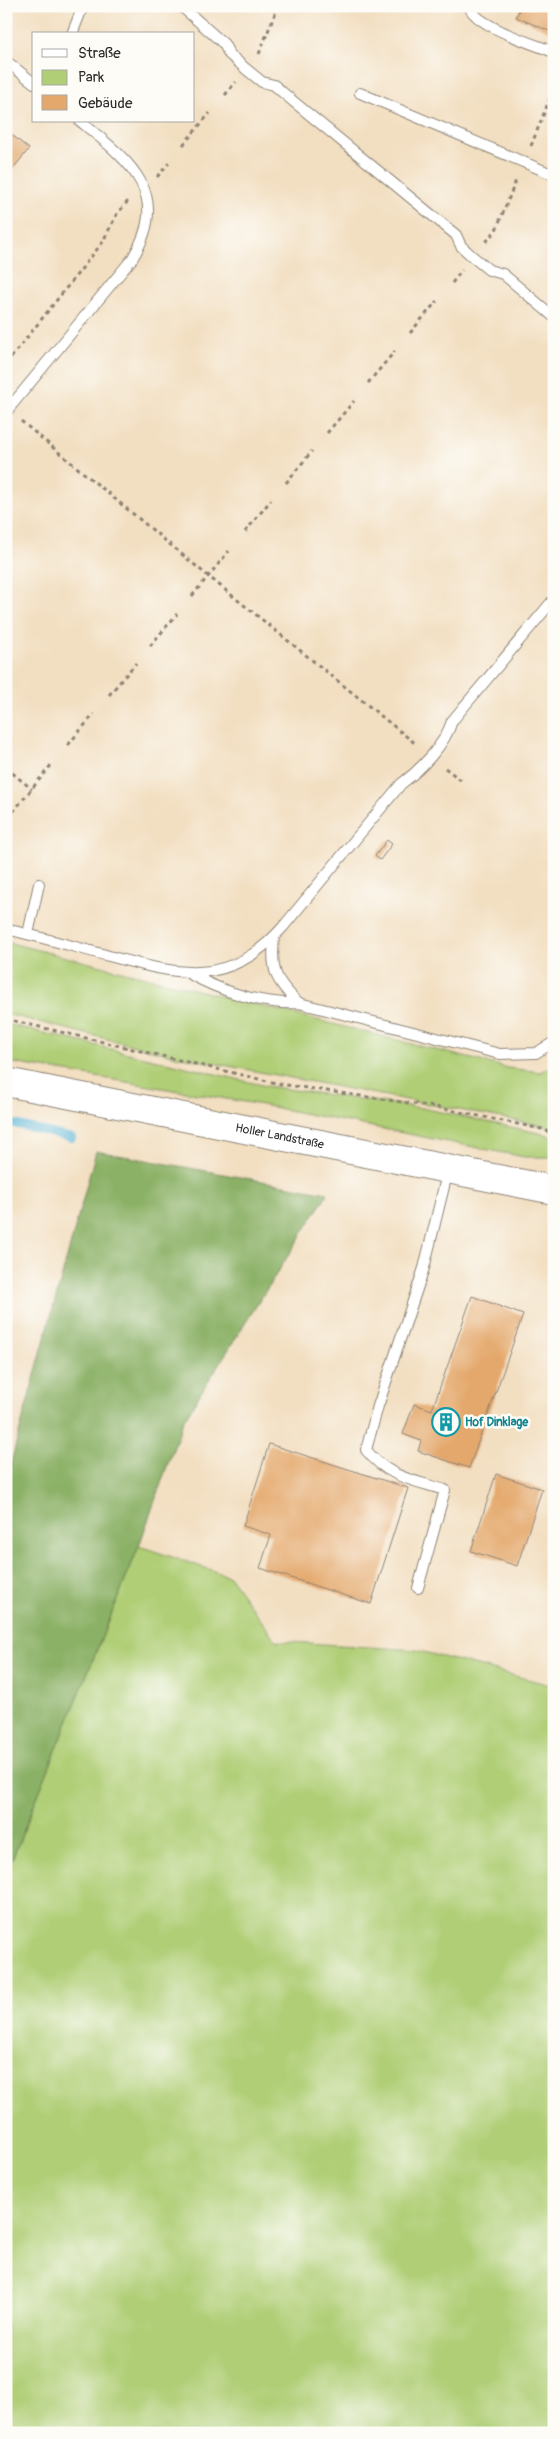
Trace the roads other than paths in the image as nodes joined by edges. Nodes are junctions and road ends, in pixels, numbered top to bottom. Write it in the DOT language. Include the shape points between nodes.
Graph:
graph roads {
  1 [pos="83,6"];
  2 [pos="180,6"];
  3 [pos="469,6"];
  4 [pos="73,32"];
  5 [pos="554,52"];
  6 [pos="6,61"];
  7 [pos="32,81"];
  8 [pos="360,93"];
  9 [pos="81,122"];
  10 [pos="554,175"];
  11 [pos="554,317"];
  12 [pos="11,414"];
  13 [pos="554,599"];
  14 [pos="39,884"];
  15 [pos="6,929"];
  16 [pos="28,934"];
  17 [pos="274,937"];
  18 [pos="188,974"];
  19 [pos="298,1003"];
  20 [pos="554,1042"];
  21 [pos="6,1082"];
  22 [pos="448,1169"];
  23 [pos="554,1190"];
  24 [pos="418,1588"];
  1 -- 4 [label="lane"];
  2 -- 11 [label="lane" via="224,44 229,54 246,69 262,82 274,85 456,235 461,246 473,257 489,270 503,274"];
  3 -- 5 [label="lane" via="481,21"];
  6 -- 7 [label="lane"];
  8 -- 10 [label="lane"];
  9 -- 12 [label="lane" via="136,172 148,205 146,231 132,260"];
  13 -- 17 [label="lane" via="452,721 449,732 430,755 401,784"];
  14 -- 16 [label="lane"];
  15 -- 16 [label="lane"];
  16 -- 18 [label="lane" via="161,970"];
  17 -- 18 [label="lane" via="240,961"];
  17 -- 19 [label="lane" via="272,966 276,978"];
  18 -- 19 [label="lane" via="211,986 281,1004"];
  19 -- 20 [label="lane" via="500,1054 536,1053"];
  21 -- 22 [label="main road, Holler Landstraße"];
  22 -- 23 [label="main road, Holler Landstraße"];
  22 -- 24 [label="lane" via="424,1268 366,1450 389,1472 445,1490"];
}
